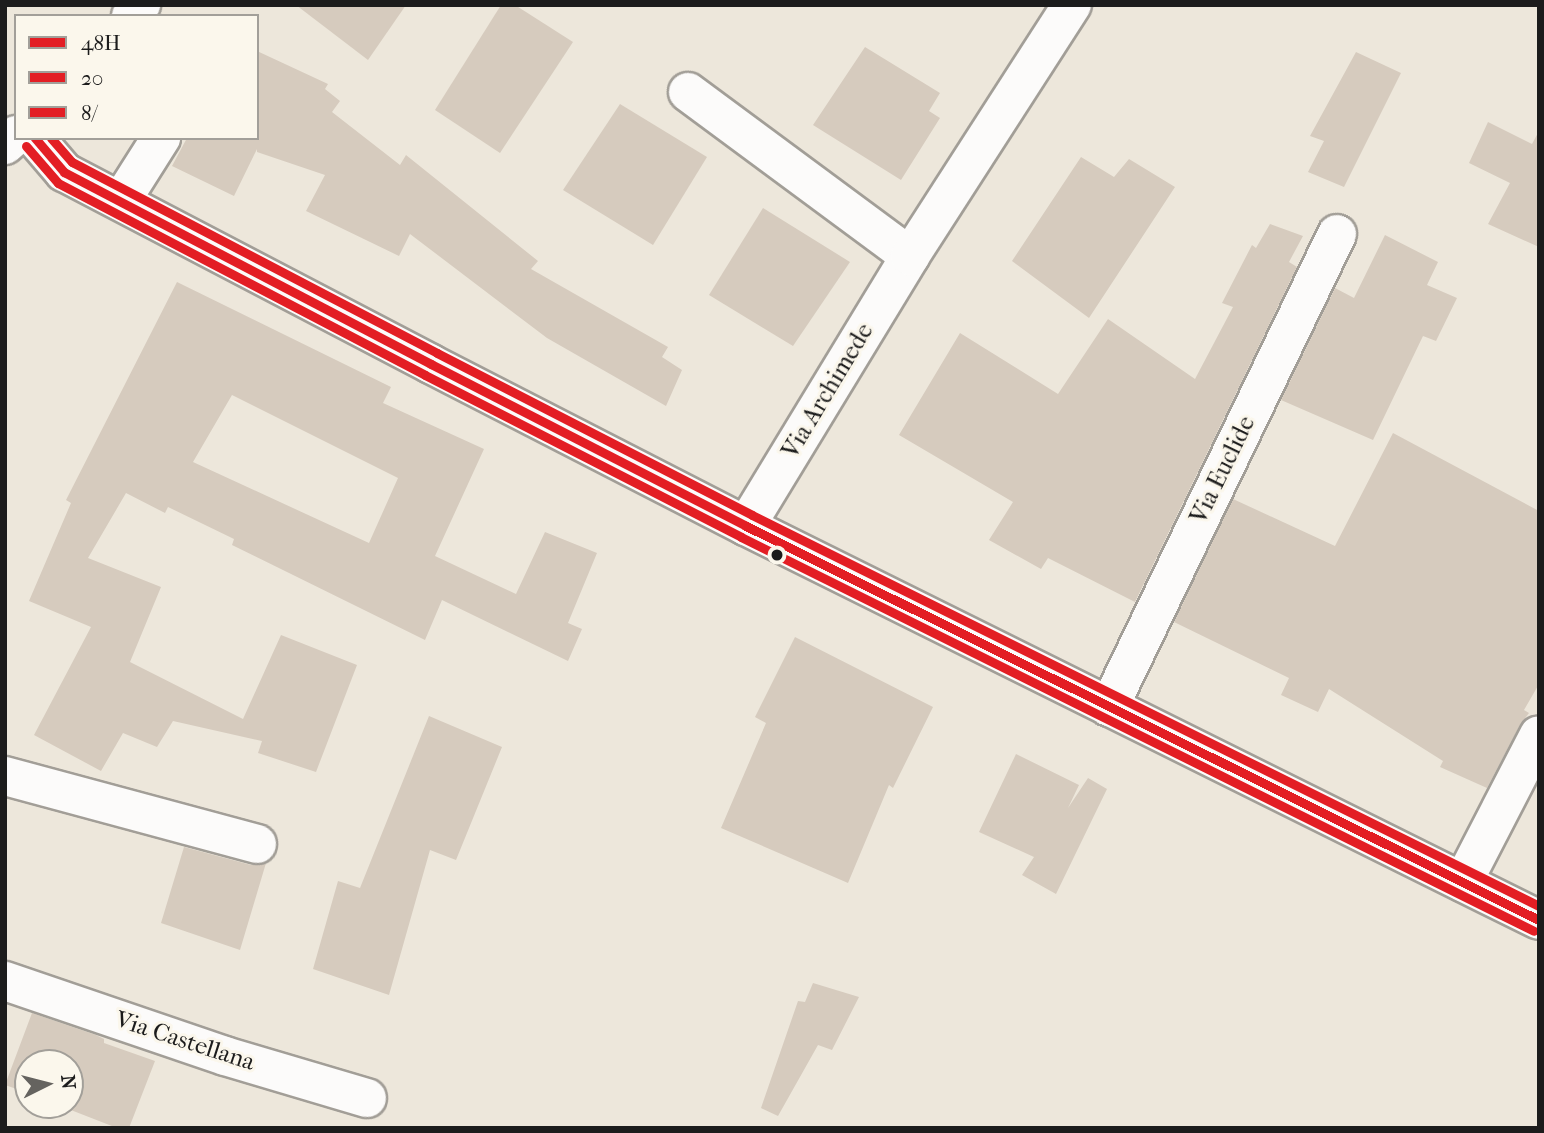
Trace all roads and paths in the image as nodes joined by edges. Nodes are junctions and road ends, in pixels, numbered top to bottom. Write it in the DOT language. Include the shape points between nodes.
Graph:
graph roads {
  1 [pos="1072,5"];
  2 [pos="688,92"];
  3 [pos="37,140"];
  4 [pos="160,140"];
  5 [pos="121,201"];
  6 [pos="1337,234"];
  7 [pos="910,256"];
  8 [pos="746,526"];
  9 [pos="1109,707"];
  10 [pos="1539,735"];
  11 [pos="5,776"];
  12 [pos="257,844"];
  13 [pos="1463,882"];
  14 [pos="1539,920"];
  15 [pos="5,981"];
  16 [pos="367,1098"];
  1 -- 7 [label="street, Via Archimede"];
  2 -- 7 [label="street"];
  3 -- 5 [label="street" via="64,172"];
  4 -- 5 [label="street"];
  5 -- 8 [label="street" via="235,246"];
  6 -- 9 [label="street, Via Euclide"];
  7 -- 8 [label="street, Via Archimede"];
  8 -- 9 [label="street"];
  9 -- 13 [label="street"];
  10 -- 13 [label="street"];
  11 -- 12 [label="street"];
  13 -- 14 [label="street"];
  15 -- 16 [label="street, Via Castellana" via="225,1056"];
}
